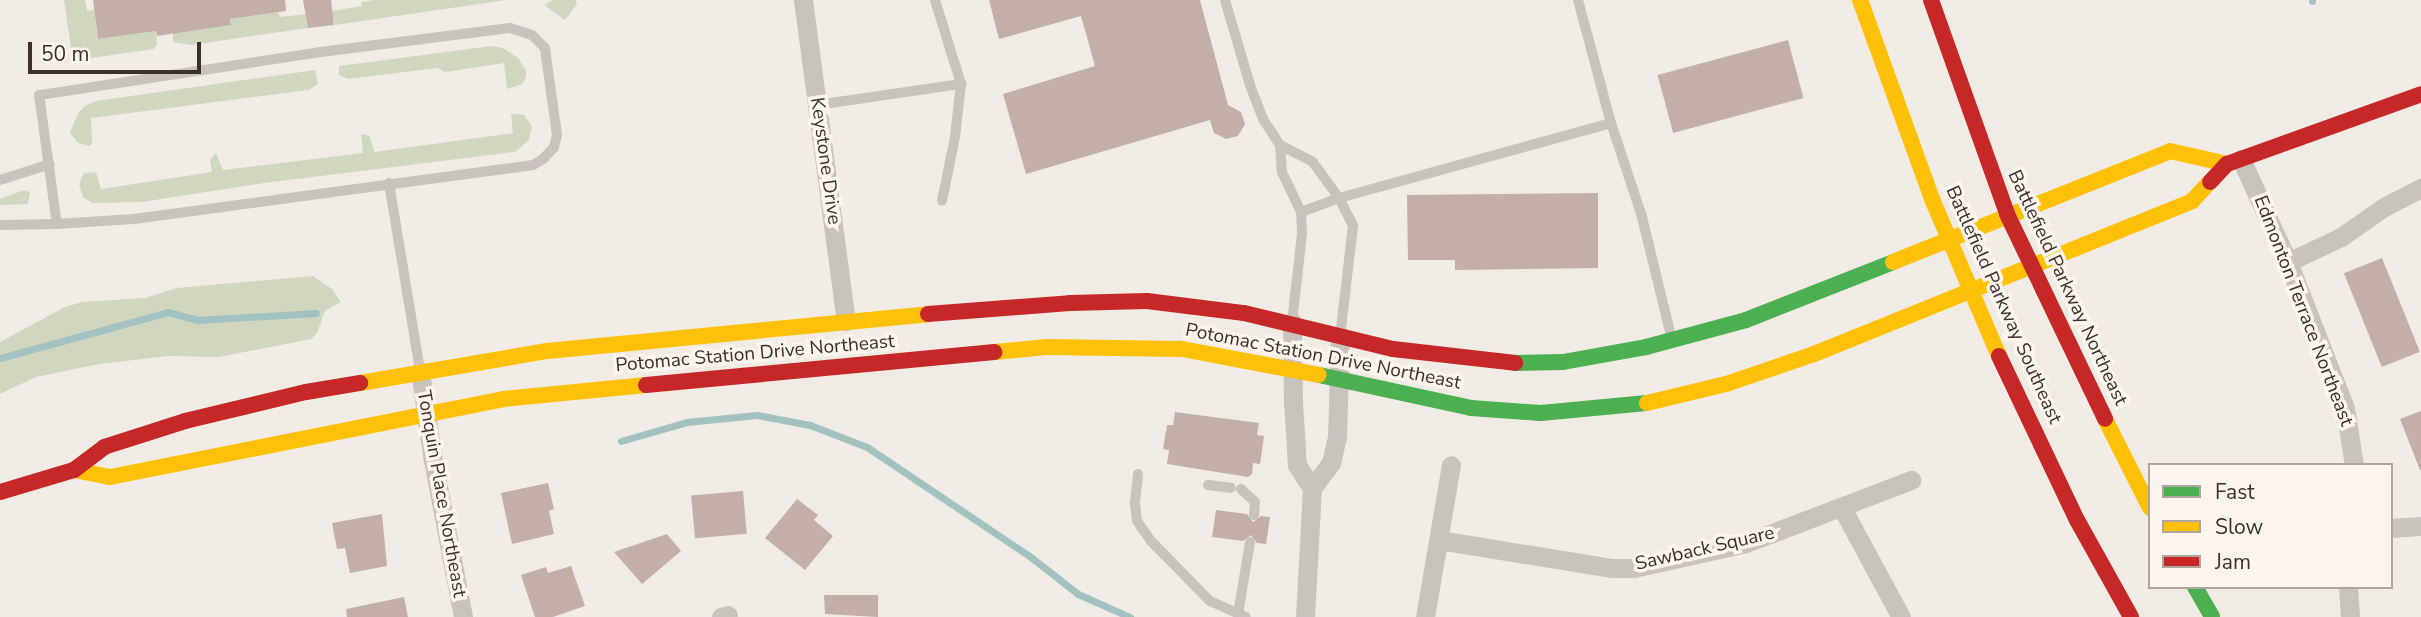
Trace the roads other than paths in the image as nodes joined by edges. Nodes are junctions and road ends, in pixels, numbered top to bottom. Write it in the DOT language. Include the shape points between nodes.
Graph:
graph roads {
  1 [pos="803,0"];
  2 [pos="935,0"];
  3 [pos="1225,0"];
  4 [pos="1578,0"];
  5 [pos="1860,0"];
  6 [pos="1931,0"];
  7 [pos="961,84"];
  8 [pos="2421,94"];
  9 [pos="817,104"];
  10 [pos="1611,123"];
  11 [pos="1280,145"];
  12 [pos="2234,162"];
  13 [pos="50,164"];
  14 [pos="0,180"];
  15 [pos="389,183"];
  16 [pos="2421,188"];
  17 [pos="1339,198"];
  18 [pos="942,201"];
  19 [pos="1301,212"];
  20 [pos="2007,214"];
  21 [pos="57,224"];
  22 [pos="0,225"];
  23 [pos="1949,238"];
  24 [pos="2288,262"];
  25 [pos="2031,265"];
  26 [pos="1969,289"];
  27 [pos="846,321"];
  28 [pos="1293,322"];
  29 [pos="1340,336"];
  30 [pos="1672,340"];
  31 [pos="1292,370"];
  32 [pos="420,371"];
  33 [pos="1340,382"];
  34 [pos="425,413"];
  35 [pos="2354,463"];
  36 [pos="1451,465"];
  37 [pos="74,470"];
  38 [pos="1138,474"];
  39 [pos="1911,480"];
  40 [pos="1208,485"];
  41 [pos="1312,488"];
  42 [pos="0,492"];
  43 [pos="2148,504"];
  44 [pos="1842,509"];
  45 [pos="1254,515"];
  46 [pos="2421,526"];
  47 [pos="2393,528"];
  48 [pos="1439,540"];
  49 [pos="1250,542"];
  50 [pos="2195,589"];
  51 [pos="2348,589"];
  52 [pos="1242,615"];
  53 [pos="463,617"];
  54 [pos="1305,617"];
  55 [pos="1425,617"];
  56 [pos="1901,617"];
  57 [pos="2132,617"];
  58 [pos="2212,617"];
  59 [pos="2350,617"];
  1 -- 9 [label="street, Keystone Drive"];
  2 -- 7 [label="lane"];
  3 -- 11 [label="lane" via="1263,119"];
  4 -- 10 [label="lane"];
  5 -- 23 [label="street, Battlefield Parkway Southeast"];
  6 -- 20 [label="street, Battlefield Parkway Northeast"];
  7 -- 9 [label="lane"];
  7 -- 18 [label="lane" via="956,137"];
  8 -- 12 [label="street, Potomac Station Drive Northeast"];
  9 -- 27 [label="street, Keystone Drive"];
  10 -- 17 [label="lane"];
  10 -- 30 [label="lane" via="1642,217"];
  11 -- 17 [label="lane" via="1312,161"];
  11 -- 19 [label="lane" via="1282,172"];
  12 -- 20 [label="street, Potomac Station Drive Northeast" via="2170,151"];
  12 -- 24 [label="street, Edmonton Terrace Northeast"];
  12 -- 25 [label="street, Potomac Station Drive Northeast" via="2192,201"];
  13 -- 14 [label="lane"];
  13 -- 15 [label="lane" via="39,95 510,29 532,35 545,48 557,135 543,159 533,165"];
  13 -- 21 [label="lane"];
  15 -- 21 [label="lane" via="134,219"];
  15 -- 32 [label="lane"];
  16 -- 24 [label="street" via="2384,206 2341,237"];
  17 -- 19 [label="lane"];
  17 -- 29 [label="lane" via="1353,226"];
  19 -- 28 [label="lane"];
  20 -- 23 [label="street, Potomac Station Drive Northeast"];
  20 -- 25 [label="street, Battlefield Parkway Northeast"];
  21 -- 22 [label="lane"];
  23 -- 26 [label="street, Battlefield Parkway Southeast"];
  23 -- 30 [label="street, Potomac Station Drive Northeast" via="1746,320"];
  24 -- 35 [label="street, Edmonton Terrace Northeast" via="2345,408"];
  25 -- 26 [label="street, Potomac Station Drive Northeast"];
  25 -- 43 [label="street, Battlefield Parkway Northeast"];
  26 -- 33 [label="street, Potomac Station Drive Northeast" via="1764,373 1687,396 1636,405 1541,413 1471,408"];
  26 -- 57 [label="street, Battlefield Parkway Southeast" via="2077,520"];
  27 -- 28 [label="street, Potomac Station Drive Northeast" via="1147,301"];
  27 -- 32 [label="street, Potomac Station Drive Northeast" via="547,351"];
  28 -- 29 [label="street, Potomac Station Drive Northeast"];
  28 -- 31 [label="street"];
  29 -- 30 [label="street, Potomac Station Drive Northeast" via="1393,349 1502,363 1563,362"];
  29 -- 33 [label="street"];
  31 -- 33 [label="street, Potomac Station Drive Northeast"];
  31 -- 34 [label="street, Potomac Station Drive Northeast" via="1182,349 1047,347 625,386"];
  31 -- 41 [label="street" via="1297,465"];
  32 -- 34 [label="street, Tonquin Place Northeast"];
  32 -- 37 [label="street, Potomac Station Drive Northeast" via="185,421 104,447"];
  33 -- 41 [label="street" via="1331,463"];
  34 -- 37 [label="street, Potomac Station Drive Northeast" via="110,477"];
  34 -- 53 [label="street, Tonquin Place Northeast"];
  36 -- 48 [label="street"];
  37 -- 42 [label="street, Potomac Station Drive Northeast"];
  38 -- 52 [label="lane" via="1137,521 1194,587 1210,601"];
  39 -- 44 [label="street, Sawback Square"];
  40 -- 45 [label="lane" via="1236,488 1255,502"];
  41 -- 54 [label="street"];
  44 -- 48 [label="street, Sawback Square" via="1746,544 1634,568"];
  44 -- 56 [label="street"];
  46 -- 47 [label="street"];
  48 -- 55 [label="street"];
  49 -- 52 [label="lane"];
  50 -- 58 [label="street"];
  51 -- 59 [label="street"];
}
